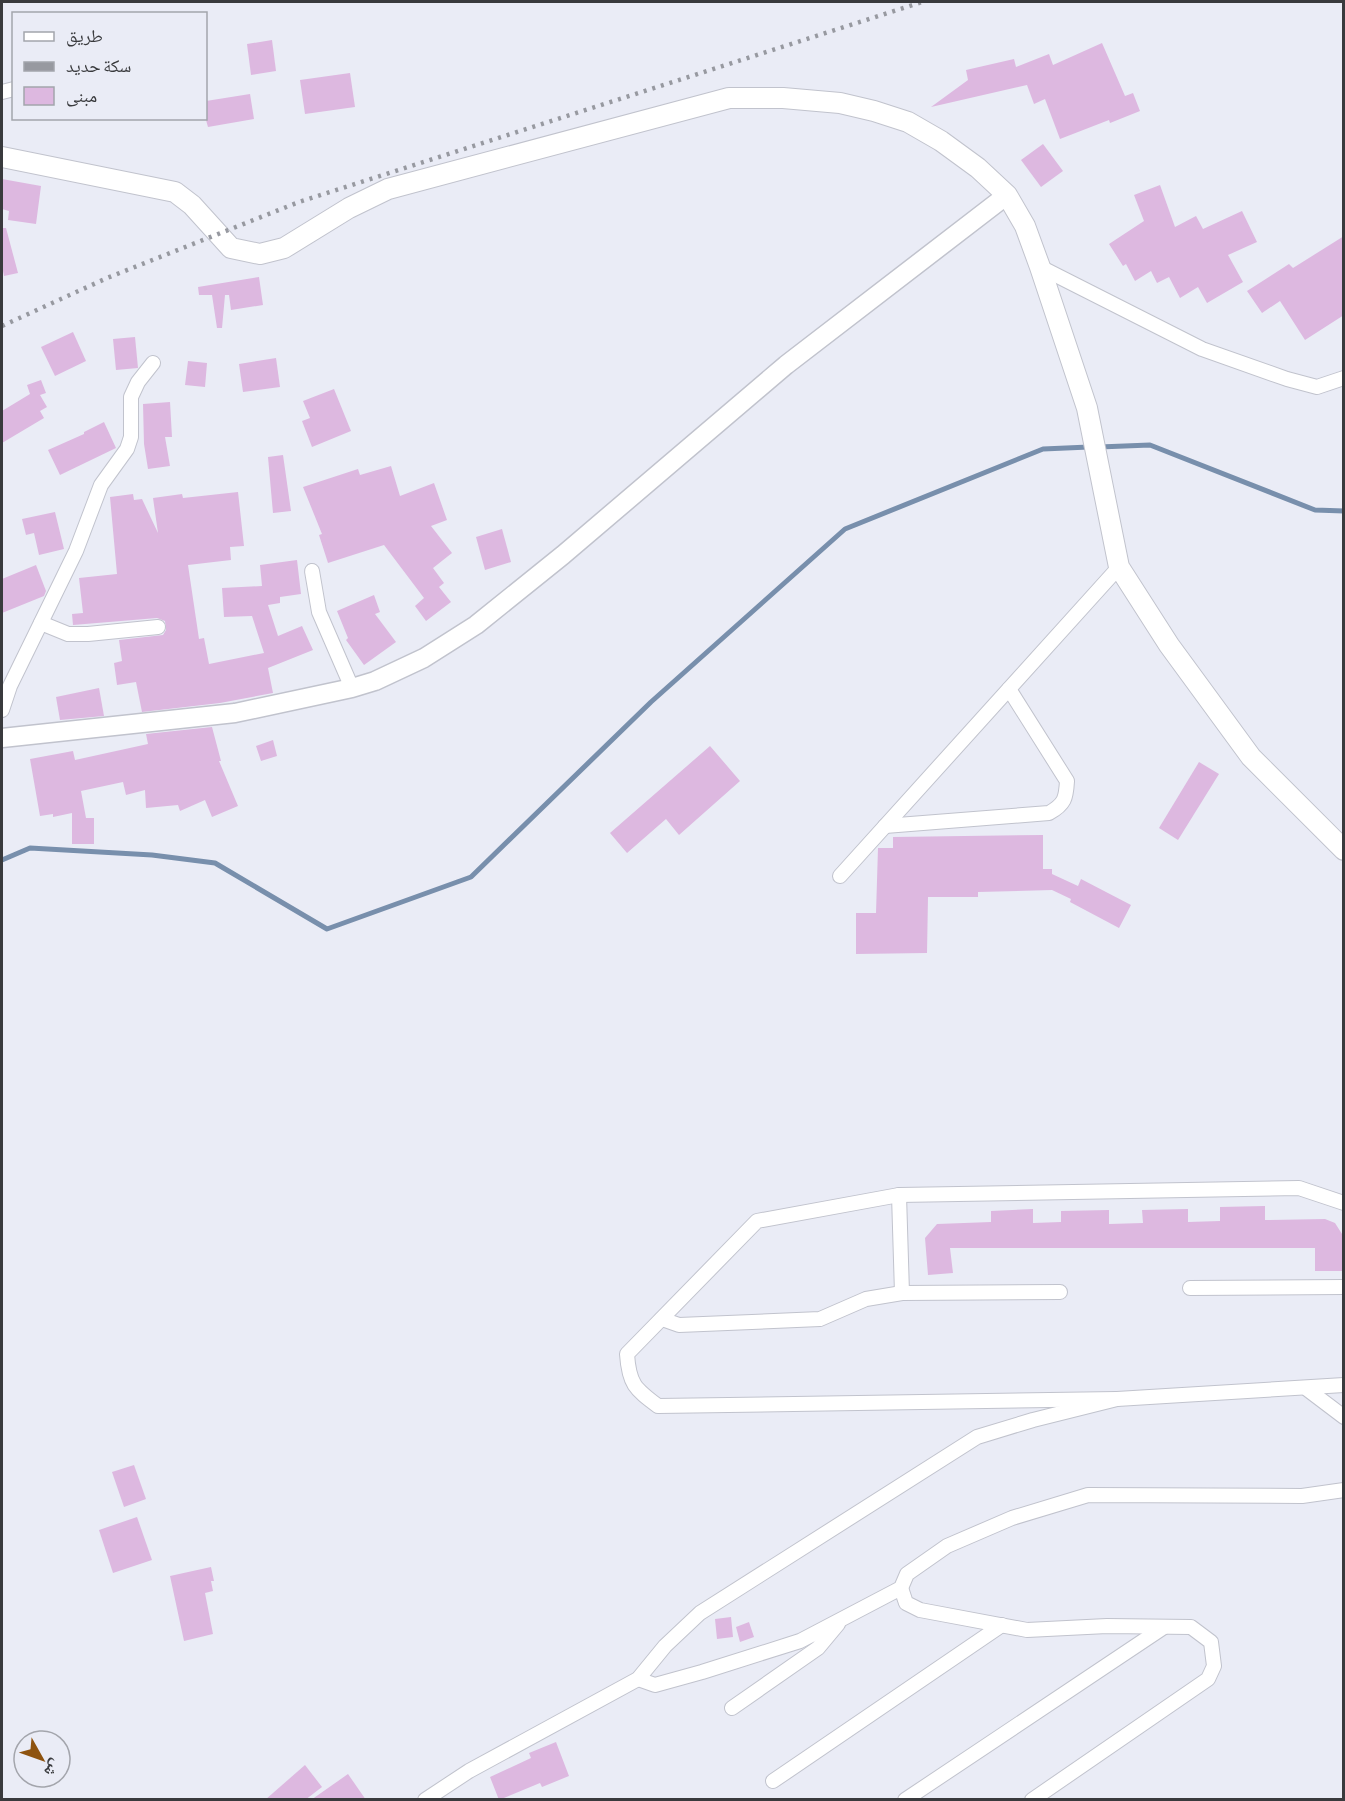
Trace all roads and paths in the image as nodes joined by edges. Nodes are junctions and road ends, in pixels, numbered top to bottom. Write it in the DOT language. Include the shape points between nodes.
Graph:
graph roads {
  1 [pos="2,158"];
  2 [pos="1007,195"];
  3 [pos="1040,267"];
  4 [pos="153,363"];
  5 [pos="1344,378"];
  6 [pos="1119,567"];
  7 [pos="312,571"];
  8 [pos="41,623"];
  9 [pos="158,627"];
  10 [pos="352,688"];
  11 [pos="1009,689"];
  12 [pos="2,710"];
  13 [pos="2,738"];
  14 [pos="885,826"];
  15 [pos="1344,850"];
  16 [pos="840,876"];
  17 [pos="899,1195"];
  18 [pos="1344,1203"];
  19 [pos="1344,1287"];
  20 [pos="1190,1288"];
  21 [pos="1060,1292"];
  22 [pos="902,1293"];
  23 [pos="662,1319"];
  24 [pos="1344,1386"];
  25 [pos="1307,1389"];
  26 [pos="1117,1400"];
  27 [pos="1344,1417"];
  28 [pos="1344,1490"];
  29 [pos="901,1588"];
  30 [pos="844,1618"];
  31 [pos="1002,1625"];
  32 [pos="1164,1627"];
  33 [pos="638,1679"];
  34 [pos="732,1708"];
  35 [pos="773,1781"];
  36 [pos="425,1800"];
  37 [pos="905,1800"];
  38 [pos="1032,1800"];
  1 -- 2 [label="main road" via="175,192 231,248 260,254 284,248 388,189 729,98 783,98 840,103 908,122 969,161"];
  2 -- 3 [label="main road" via="1025,226"];
  2 -- 10 [label="street" via="786,365 476,626 424,658"];
  3 -- 5 [label="street" via="1202,349 1317,387"];
  3 -- 6 [label="main road" via="1087,408"];
  4 -- 8 [label="street" via="131,397 131,437 127,449 101,486 76,551"];
  6 -- 11 [label="street"];
  6 -- 15 [label="main road" via="1169,645 1251,758"];
  7 -- 10 [label="street" via="319,612"];
  8 -- 9 [label="street" via="68,634"];
  8 -- 12 [label="street"];
  10 -- 13 [label="street" via="235,713"];
  11 -- 14 [label="street"];
  11 -- 14 [label="street" via="1067,781 1060,807 1049,813"];
  14 -- 16 [label="street"];
  17 -- 18 [label="street" via="1299,1188"];
  17 -- 22 [label="street"];
  17 -- 23 [label="street" via="757,1221"];
  19 -- 20 [label="street"];
  21 -- 22 [label="street"];
  22 -- 23 [label="street" via="866,1299 820,1319 679,1325"];
  23 -- 26 [label="street" via="627,1354 628,1373 638,1392 658,1406"];
  24 -- 25 [label="street"];
  25 -- 26 [label="street"];
  25 -- 27 [label="street"];
  26 -- 33 [label="street" via="977,1437 700,1613"];
  28 -- 29 [label="street" via="1302,1496 1088,1495 1012,1518 947,1546 907,1574"];
  29 -- 30 [label="street"];
  29 -- 31 [label="street" via="906,1603 920,1610"];
  30 -- 33 [label="street" via="800,1641 702,1672 655,1685"];
  30 -- 34 [label="street" via="818,1648"];
  31 -- 32 [label="street" via="1027,1630"];
  31 -- 35 [label="street"];
  32 -- 37 [label="street"];
  32 -- 38 [label="street" via="1191,1627 1211,1642 1215,1666 1209,1679"];
  33 -- 36 [label="street" via="469,1771"];
}
